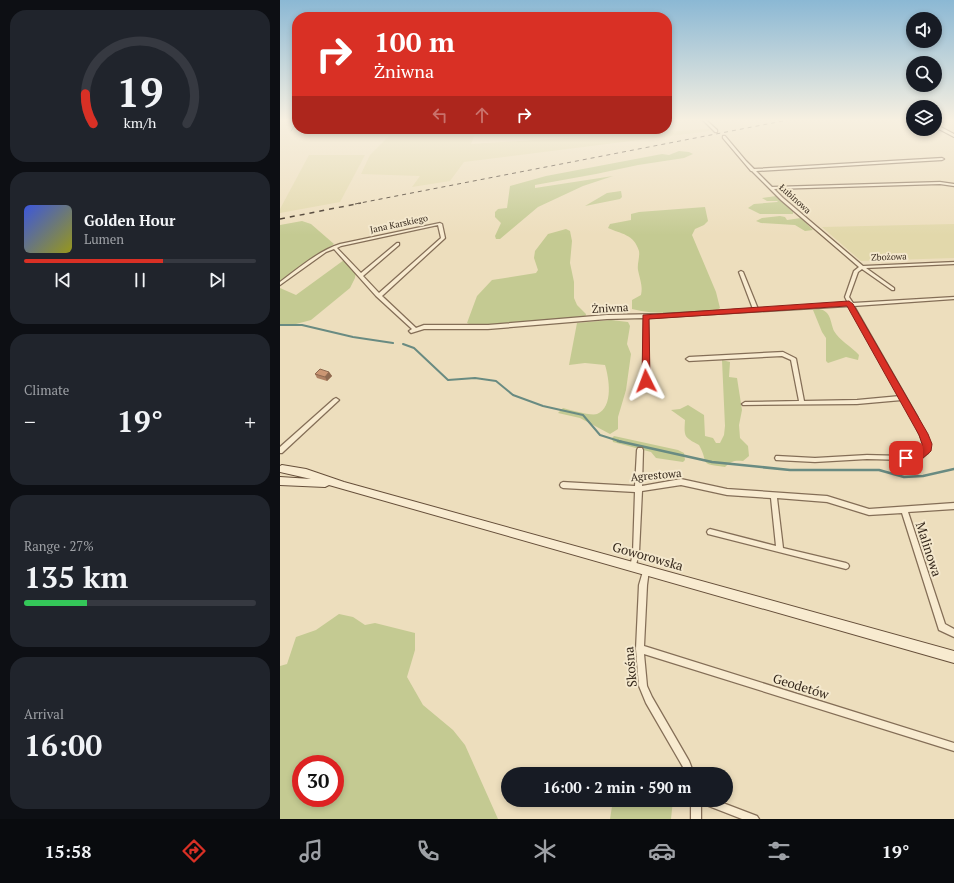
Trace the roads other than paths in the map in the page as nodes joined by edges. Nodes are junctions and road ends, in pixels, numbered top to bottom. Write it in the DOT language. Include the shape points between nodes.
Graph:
graph roads {
  1 [pos="742,158"];
  2 [pos="942,159"];
  3 [pos="752,170"];
  4 [pos="954,185"];
  5 [pos="771,188"];
  6 [pos="398,244"];
  7 [pos="334,247"];
  8 [pos="954,263"];
  9 [pos="862,267"];
  10 [pos="741,272"];
  11 [pos="360,276"];
  12 [pos="280,284"];
  13 [pos="892,289"];
  14 [pos="379,296"];
  15 [pos="954,298"];
  16 [pos="849,304"];
  17 [pos="756,310"];
  18 [pos="646,317"];
  19 [pos="689,359"];
  20 [pos="646,381"];
  21 [pos="903,398"];
  22 [pos="336,400"];
  23 [pos="802,402"];
  24 [pos="745,404"];
  25 [pos="640,450"];
  26 [pos="280,451"];
  27 [pos="778,458"];
  28 [pos="281,469"];
  29 [pos="280,481"];
  30 [pos="335,483"];
  31 [pos="563,485"];
  32 [pos="637,489"];
  33 [pos="774,496"];
  34 [pos="954,506"];
  35 [pos="904,510"];
  36 [pos="710,532"];
  37 [pos="780,550"];
  38 [pos="846,566"];
  39 [pos="633,567"];
  40 [pos="646,570"];
  41 [pos="954,633"];
  42 [pos="640,649"];
  43 [pos="954,657"];
  44 [pos="954,746"];
  45 [pos="687,767"];
  46 [pos="696,807"];
  47 [pos="722,807"];
  48 [pos="696,819"];
  49 [pos="754,819"];
  1 -- 3 [label="street, Łubinowa"];
  2 -- 3 [label="street"];
  3 -- 5 [label="street, Łubinowa"];
  4 -- 5 [label="street" via="927,183"];
  5 -- 9 [label="street, Łubinowa"];
  6 -- 11 [label="street"];
  7 -- 11 [label="street"];
  7 -- 12 [label="street"];
  7 -- 14 [label="street, Jana Karskiego" via="440,224 443,238"];
  8 -- 9 [label="street, Zbożowa"];
  9 -- 13 [label="street, Zbożowa"];
  9 -- 16 [label="street" via="856,271 846,295"];
  10 -- 17 [label="street"];
  11 -- 14 [label="street"];
  14 -- 18 [label="street, Żniwna" via="413,330 488,327 607,317"];
  15 -- 16 [label="street, Żniwna"];
  16 -- 17 [label="street, Żniwna"];
  16 -- 21 [label="street"];
  17 -- 18 [label="street, Żniwna"];
  18 -- 20 [label="street"];
  19 -- 23 [label="street" via="783,354 793,359"];
  21 -- 23 [label="street" via="857,402"];
  21 -- 27 [label="street" via="927,444 926,451 917,457 814,460"];
  22 -- 26 [label="street"];
  23 -- 24 [label="street"];
  25 -- 32 [label="street"];
  28 -- 30 [label="street, Goworowska" via="306,473"];
  29 -- 30 [label="street, Goworowska"];
  30 -- 39 [label="street, Goworowska"];
  31 -- 32 [label="street, Agrestowa"];
  32 -- 33 [label="street, Agrestowa" via="681,482 728,492"];
  32 -- 39 [label="street" via="636,553"];
  33 -- 35 [label="street, Agrestowa" via="826,499 866,512"];
  33 -- 37 [label="street"];
  34 -- 35 [label="street, Agrestowa"];
  35 -- 41 [label="street, Malinowa" via="942,626"];
  36 -- 37 [label="street"];
  37 -- 38 [label="street"];
  39 -- 40 [label="street, Goworowska"];
  40 -- 42 [label="street, Skośna"];
  40 -- 43 [label="street, Goworowska"];
  42 -- 44 [label="street, Geodetów"];
  42 -- 45 [label="street, Skośna" via="641,672 649,700"];
  46 -- 48 [label="street"];
  47 -- 49 [label="street"];
}
